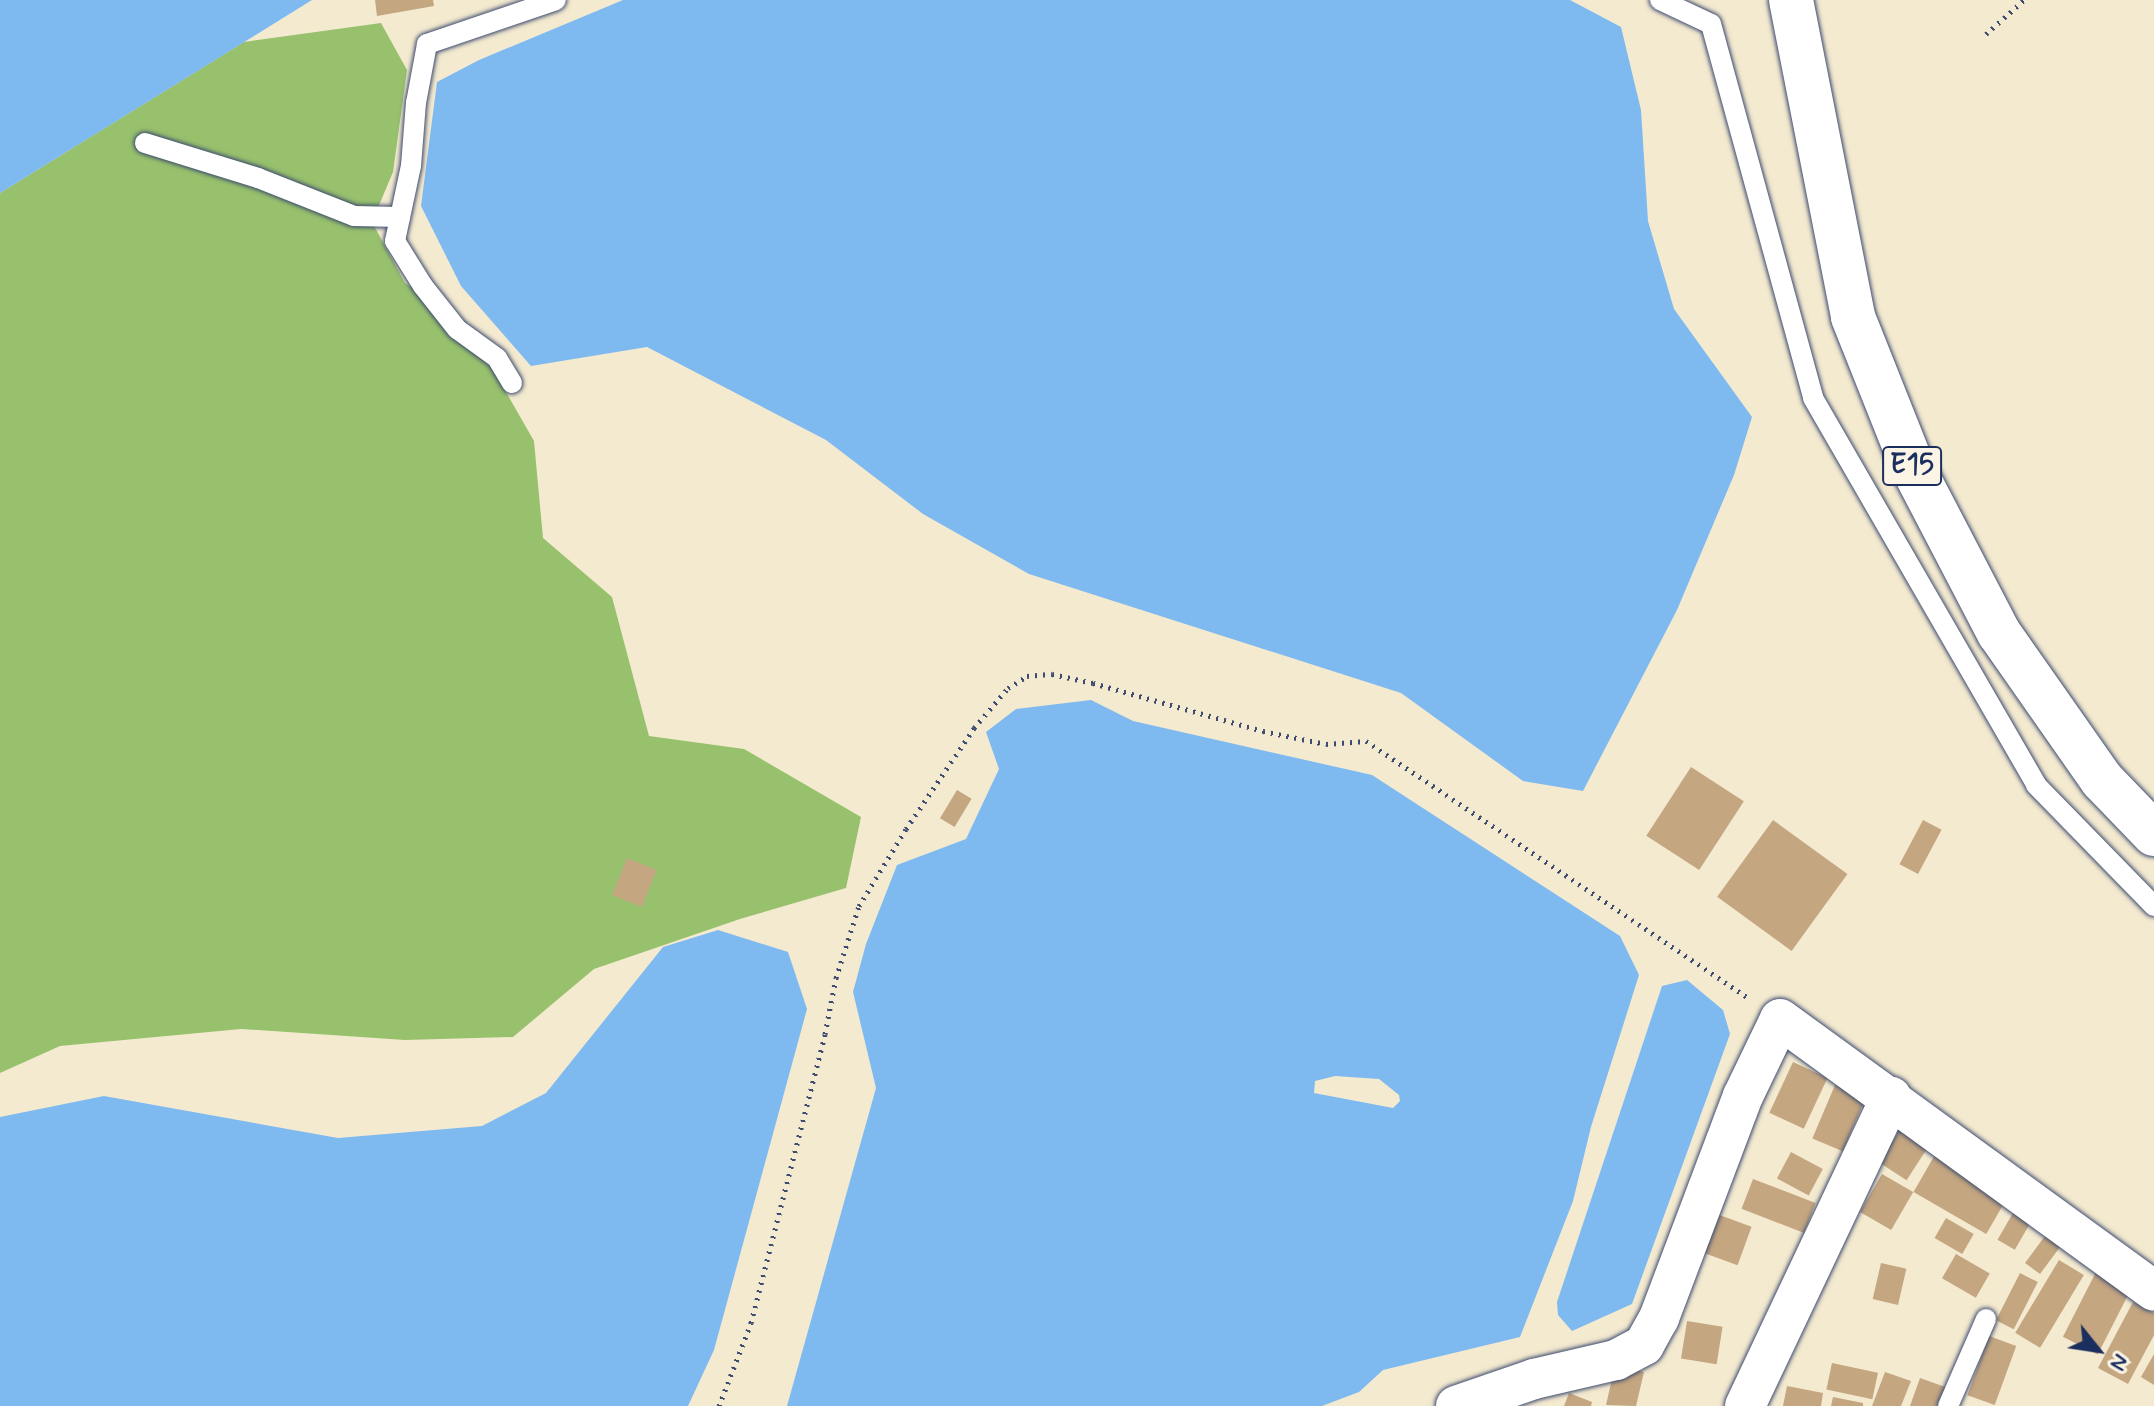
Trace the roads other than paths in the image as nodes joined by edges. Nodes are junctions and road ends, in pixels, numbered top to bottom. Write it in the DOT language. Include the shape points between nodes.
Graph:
graph roads {
  1 [pos="556,0"];
  2 [pos="1660,0"];
  3 [pos="1794,20"];
  4 [pos="145,143"];
  5 [pos="400,217"];
  6 [pos="512,383"];
  7 [pos="2154,834"];
  8 [pos="2154,906"];
  9 [pos="1891,1097"];
  10 [pos="2154,1291"];
  11 [pos="1986,1319"];
  12 [pos="1456,1406"];
  13 [pos="1745,1406"];
  14 [pos="1948,1406"];
  1 -- 5 [label="lane" via="427,44"];
  2 -- 8 [label="lane" via="1711,24 1813,398 2036,785"];
  3 -- 7 [label="highway, E15" via="1853,317 1914,470 1999,633 2102,780"];
  4 -- 5 [label="lane" via="258,178 354,216"];
  5 -- 6 [label="lane" via="395,241 423,286 457,329 497,358"];
  9 -- 10 [label="street"];
  9 -- 12 [label="street" via="1780,1019 1743,1096 1644,1345 1616,1360 1534,1379"];
  9 -- 13 [label="street"];
  11 -- 14 [label="lane"];
}
